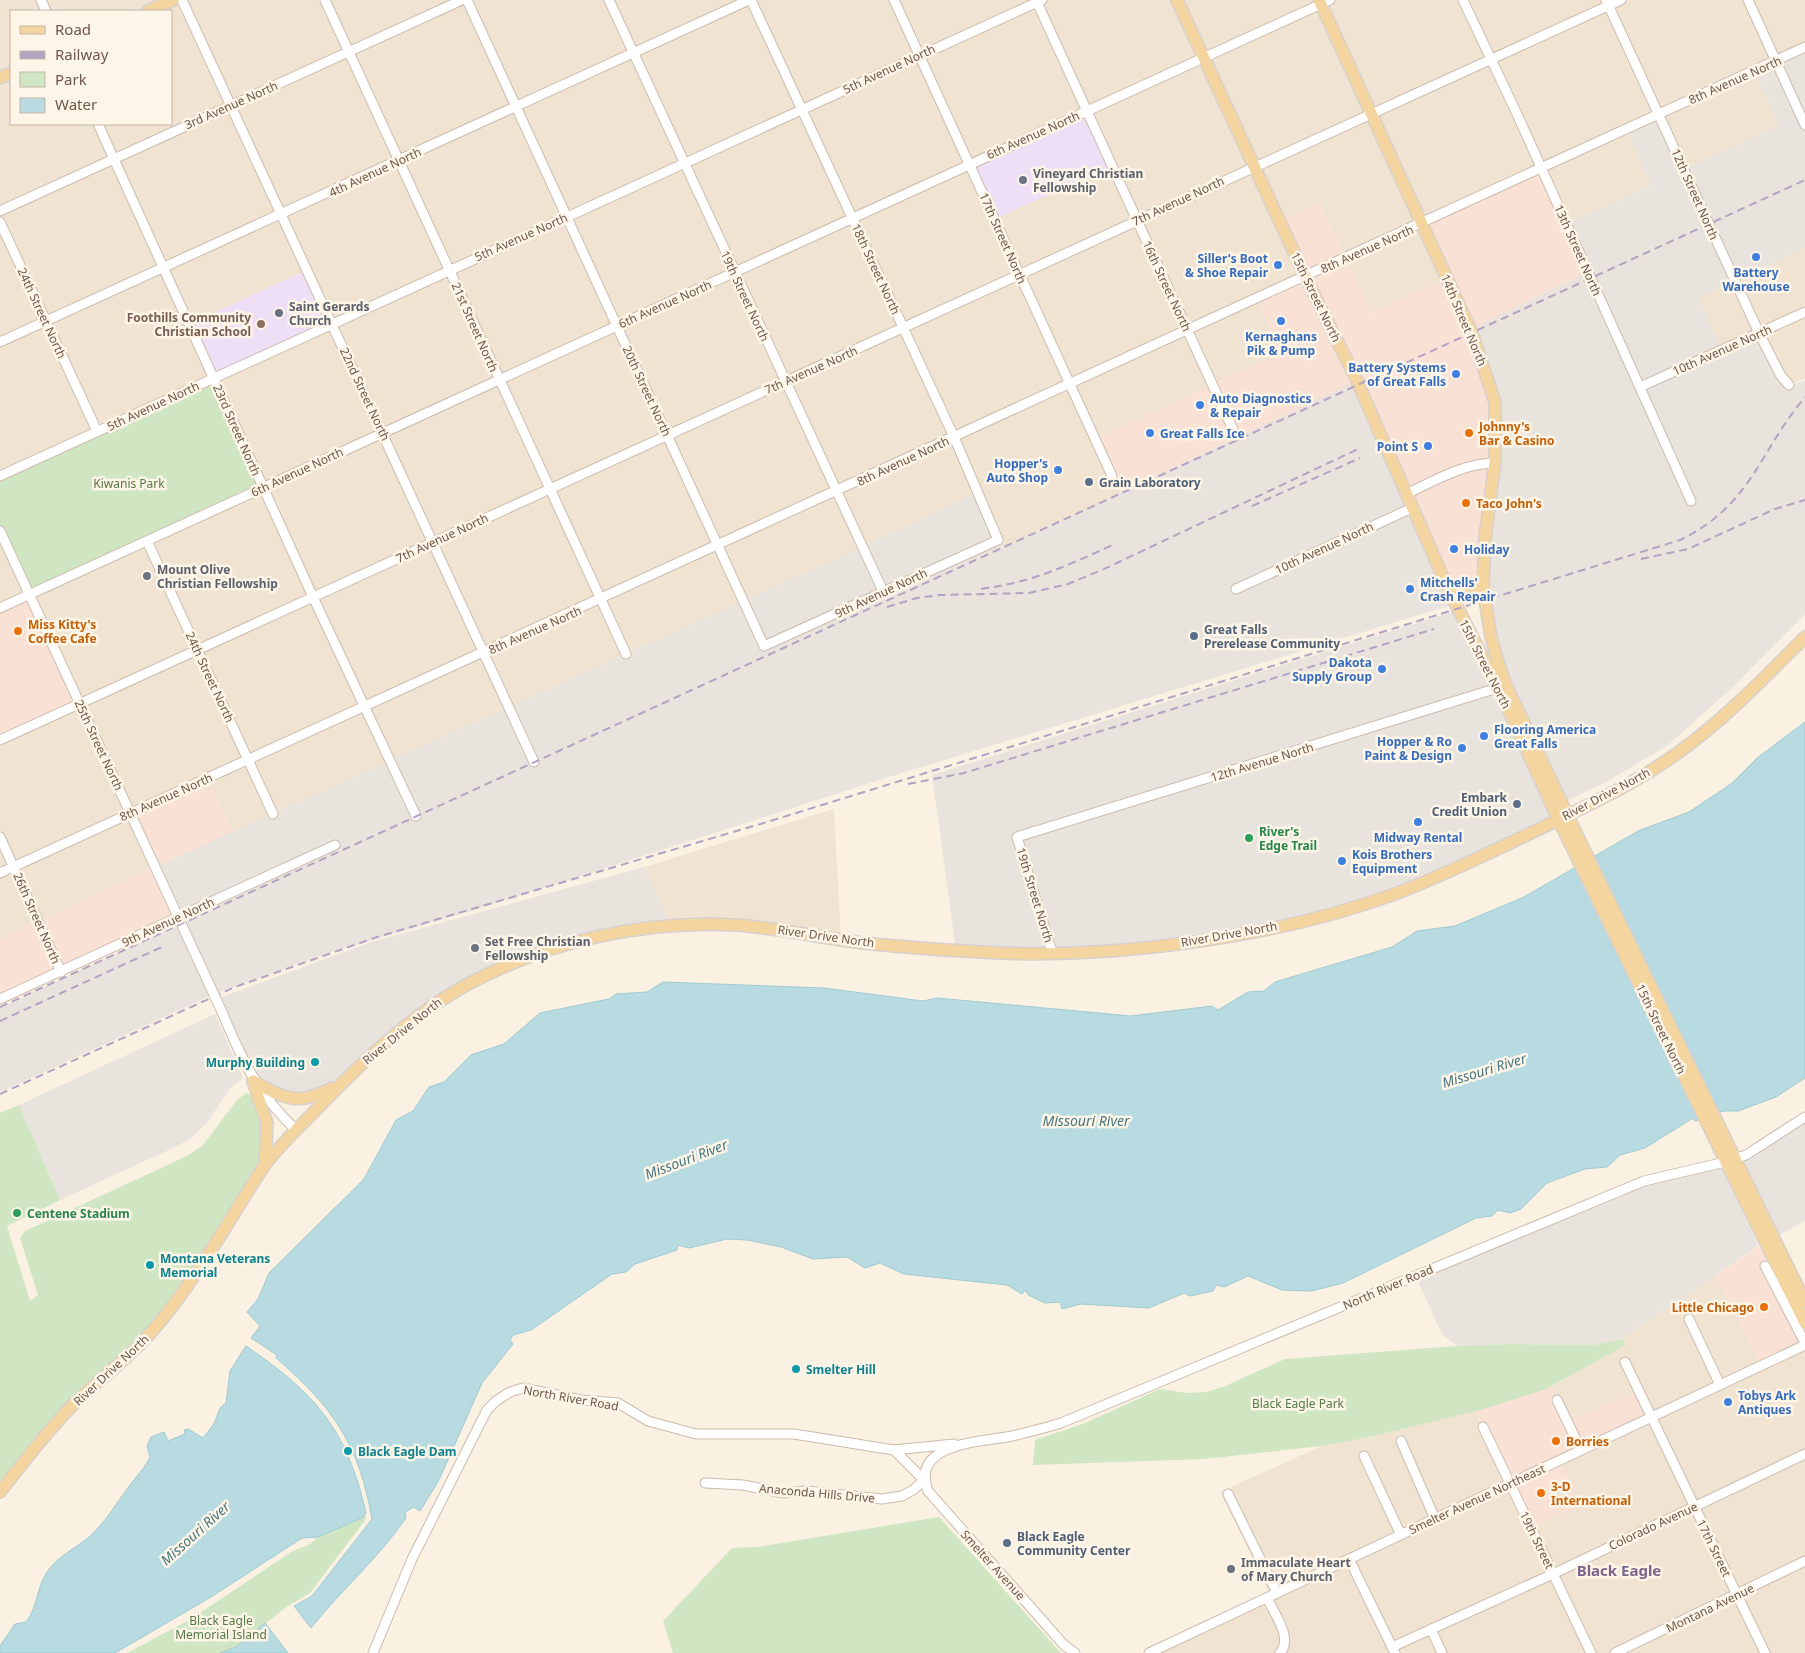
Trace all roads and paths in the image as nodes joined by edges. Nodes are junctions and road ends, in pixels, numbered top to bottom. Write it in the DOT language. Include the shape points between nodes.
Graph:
graph roads {
  1 [pos="173,0"];
  2 [pos="182,0"];
  3 [pos="325,0"];
  4 [pos="462,0"];
  5 [pos="467,0"];
  6 [pos="609,0"];
  7 [pos="750,0"];
  8 [pos="894,0"];
  9 [pos="1177,0"];
  10 [pos="1463,0"];
  11 [pos="1621,0"];
  12 [pos="1748,0"];
  13 [pos="1038,1"];
  14 [pos="1324,1"];
  15 [pos="1608,3"];
  16 [pos="150,10"];
  17 [pos="1805,47"];
  18 [pos="348,52"];
  19 [pos="633,54"];
  20 [pos="919,55"];
  21 [pos="1204,57"];
  22 [pos="1491,59"];
  23 [pos="1776,61"];
  24 [pos="231,106"];
  25 [pos="516,107"];
  26 [pos="802,110"];
  27 [pos="1087,110"];
  28 [pos="1372,113"];
  29 [pos="1659,114"];
  30 [pos="98,125"];
  31 [pos="1805,126"];
  32 [pos="114,158"];
  33 [pos="399,161"];
  34 [pos="685,163"];
  35 [pos="970,164"];
  36 [pos="1255,166"];
  37 [pos="1542,169"];
  38 [pos="0,211"];
  39 [pos="281,215"];
  40 [pos="568,216"];
  41 [pos="852,218"];
  42 [pos="1137,220"];
  43 [pos="0,222"];
  44 [pos="1422,224"];
  45 [pos="164,268"];
  46 [pos="450,270"];
  47 [pos="734,272"];
  48 [pos="1020,274"];
  49 [pos="1305,276"];
  50 [pos="1805,312"];
  51 [pos="46,321"];
  52 [pos="332,324"];
  53 [pos="617,326"];
  54 [pos="904,328"];
  55 [pos="1188,330"];
  56 [pos="1760,333"];
  57 [pos="0,342"];
  58 [pos="214,378"];
  59 [pos="500,380"];
  60 [pos="785,382"];
  61 [pos="1071,384"];
  62 [pos="1789,385"];
  63 [pos="1640,387"];
  64 [pos="97,431"];
  65 [pos="384,432"];
  66 [pos="667,435"];
  67 [pos="1236,436"];
  68 [pos="954,437"];
  69 [pos="1495,463"];
  70 [pos="0,476"];
  71 [pos="1112,476"];
  72 [pos="263,488"];
  73 [pos="550,488"];
  74 [pos="836,492"];
  75 [pos="1406,494"];
  76 [pos="1691,501"];
  77 [pos="1412,508"];
  78 [pos="0,531"];
  79 [pos="147,540"];
  80 [pos="998,540"];
  81 [pos="432,543"];
  82 [pos="718,544"];
  83 [pos="1483,587"];
  84 [pos="1236,589"];
  85 [pos="883,591"];
  86 [pos="1450,593"];
  87 [pos="30,595"];
  88 [pos="313,598"];
  89 [pos="602,599"];
  90 [pos="0,608"];
  91 [pos="1805,637"];
  92 [pos="764,646"];
  93 [pos="197,651"];
  94 [pos="483,653"];
  95 [pos="626,654"];
  96 [pos="1498,662"];
  97 [pos="1503,687"];
  98 [pos="80,703"];
  99 [pos="366,706"];
  100 [pos="0,740"];
  101 [pos="248,760"];
  102 [pos="534,762"];
  103 [pos="131,813"];
  104 [pos="272,814"];
  105 [pos="416,816"];
  106 [pos="1563,817"];
  107 [pos="0,837"];
  108 [pos="1017,837"];
  109 [pos="335,845"];
  110 [pos="14,867"];
  111 [pos="0,873"];
  112 [pos="179,917"];
  113 [pos="1052,952"];
  114 [pos="62,972"];
  115 [pos="0,999"];
  116 [pos="253,1081"];
  117 [pos="342,1083"];
  118 [pos="1805,1117"];
  119 [pos="296,1130"];
  120 [pos="1730,1160"];
  121 [pos="264,1165"];
  122 [pos="1765,1266"];
  123 [pos="1805,1302"];
  124 [pos="1689,1319"];
  125 [pos="1805,1323"];
  126 [pos="1805,1344"];
  127 [pos="1625,1362"];
  128 [pos="1720,1385"];
  129 [pos="1556,1400"];
  130 [pos="1652,1418"];
  131 [pos="1483,1427"];
  132 [pos="1401,1441"];
  133 [pos="966,1442"];
  134 [pos="894,1450"];
  135 [pos="1581,1450"];
  136 [pos="1805,1454"];
  137 [pos="1364,1456"];
  138 [pos="924,1480"];
  139 [pos="705,1483"];
  140 [pos="1510,1484"];
  141 [pos="0,1492"];
  142 [pos="1228,1494"];
  143 [pos="1694,1507"];
  144 [pos="1435,1519"];
  145 [pos="1401,1535"];
  146 [pos="1349,1559"];
  147 [pos="1805,1561"];
  148 [pos="1553,1574"];
  149 [pos="1277,1593"];
  150 [pos="1737,1595"];
  151 [pos="1267,1598"];
  152 [pos="1431,1629"];
  153 [pos="1283,1650"];
  154 [pos="1393,1650"];
  155 [pos="373,1653"];
  156 [pos="1075,1653"];
  157 [pos="1150,1653"];
  158 [pos="1442,1653"];
  159 [pos="1591,1653"];
  160 [pos="1616,1653"];
  161 [pos="1765,1653"];
  1 -- 16 [label="main road"];
  2 -- 24 [label="street, 22nd Street North"];
  3 -- 18 [label="street, 21st Street North"];
  4 -- 18 [label="street, 3rd Avenue North"];
  5 -- 25 [label="street, 20th Street North"];
  6 -- 19 [label="street, 19th Street North"];
  7 -- 19 [label="street, 4th Avenue North"];
  7 -- 26 [label="street, 18th Street North"];
  8 -- 20 [label="street, 17th Street North"];
  9 -- 21 [label="main road, 15th Street North"];
  10 -- 22 [label="street, 13th Street North"];
  11 -- 15 [label="street, 7th Avenue North"];
  12 -- 23 [label="street"];
  13 -- 20 [label="street, 5th Avenue North"];
  13 -- 27 [label="street, 16th Street North"];
  14 -- 21 [label="street, 6th Avenue North"];
  14 -- 28 [label="main road, 14th Street North"];
  15 -- 22 [label="street, 7th Avenue North"];
  15 -- 29 [label="street, 12th Street North"];
  17 -- 23 [label="street, 8th Avenue North"];
  18 -- 24 [label="street, 3rd Avenue North"];
  18 -- 33 [label="street, 21st Street North"];
  19 -- 25 [label="street, 4th Avenue North"];
  19 -- 34 [label="street, 19th Street North"];
  20 -- 26 [label="street, 5th Avenue North"];
  20 -- 35 [label="street, 17th Street North"];
  21 -- 27 [label="street, 6th Avenue North"];
  21 -- 36 [label="main road, 15th Street North"];
  22 -- 28 [label="street, 7th Avenue North"];
  22 -- 37 [label="street, 13th Street North"];
  23 -- 29 [label="street, 8th Avenue North"];
  23 -- 31 [label="street"];
  24 -- 32 [label="street, 3rd Avenue North"];
  24 -- 39 [label="street, 22nd Street North"];
  25 -- 33 [label="street, 4th Avenue North"];
  25 -- 40 [label="street, 20th Street North"];
  26 -- 34 [label="street, 5th Avenue North"];
  26 -- 41 [label="street, 18th Street North"];
  27 -- 35 [label="street, 6th Avenue North"];
  27 -- 42 [label="street, 16th Street North"];
  28 -- 36 [label="street, 7th Avenue North"];
  28 -- 44 [label="main road, 14th Street North"];
  29 -- 37 [label="street, 8th Avenue North"];
  29 -- 56 [label="street, 12th Street North"];
  30 -- 32 [label="street, 23rd Street North"];
  32 -- 38 [label="street, 3rd Avenue North"];
  32 -- 45 [label="street, 23rd Street North"];
  33 -- 39 [label="street, 4th Avenue North"];
  33 -- 46 [label="street, 21st Street North"];
  34 -- 40 [label="street, 5th Avenue North"];
  34 -- 47 [label="street, 19th Street North"];
  35 -- 41 [label="street, 6th Avenue North"];
  35 -- 48 [label="street, 17th Street North"];
  36 -- 42 [label="street, 7th Avenue North"];
  36 -- 49 [label="main road, 15th Street North"];
  37 -- 44 [label="street, 8th Avenue North"];
  37 -- 63 [label="street, 13th Street North"];
  39 -- 45 [label="street, 4th Avenue North"];
  39 -- 52 [label="street, 22nd Street North"];
  40 -- 46 [label="street, 5th Avenue North"];
  40 -- 53 [label="street, 20th Street North"];
  41 -- 47 [label="street, 6th Avenue North"];
  41 -- 54 [label="street, 18th Street North"];
  42 -- 48 [label="street, 7th Avenue North"];
  42 -- 55 [label="street, 16th Street North"];
  43 -- 51 [label="street, 24th Street North"];
  44 -- 49 [label="street, 8th Avenue North"];
  44 -- 69 [label="main road, 14th Street North" via="1472,333 1489,380 1495,402"];
  45 -- 51 [label="street, 4th Avenue North"];
  45 -- 58 [label="street, 23rd Street North"];
  46 -- 52 [label="street, 5th Avenue North"];
  46 -- 59 [label="street, 21st Street North"];
  47 -- 53 [label="street, 6th Avenue North"];
  47 -- 60 [label="street, 19th Street North"];
  48 -- 54 [label="street, 7th Avenue North"];
  48 -- 61 [label="street, 17th Street North"];
  49 -- 55 [label="street, 8th Avenue North"];
  49 -- 75 [label="main road, 15th Street North" via="1357,381"];
  50 -- 56 [label="street, 10th Avenue North"];
  51 -- 57 [label="street, 4th Avenue North"];
  51 -- 64 [label="street, 24th Street North"];
  52 -- 58 [label="street, 5th Avenue North"];
  52 -- 65 [label="street, 22nd Street North"];
  53 -- 59 [label="street, 6th Avenue North"];
  53 -- 66 [label="street, 20th Street North"];
  54 -- 60 [label="street, 7th Avenue North"];
  54 -- 68 [label="street, 18th Street North"];
  55 -- 61 [label="street, 8th Avenue North"];
  55 -- 67 [label="street, 16th Street North"];
  56 -- 62 [label="street, 12th Street North" via="1781,376"];
  56 -- 63 [label="street, 10th Avenue North"];
  58 -- 64 [label="street, 5th Avenue North"];
  58 -- 72 [label="street, 23rd Street North"];
  59 -- 65 [label="street, 6th Avenue North"];
  59 -- 73 [label="street, 21st Street North"];
  60 -- 66 [label="street, 7th Avenue North"];
  60 -- 74 [label="street, 19th Street North"];
  61 -- 68 [label="street, 8th Avenue North"];
  61 -- 71 [label="street, 17th Street North"];
  63 -- 76 [label="street, 13th Street North"];
  64 -- 70 [label="street, 5th Avenue North"];
  65 -- 72 [label="street, 6th Avenue North"];
  65 -- 81 [label="street, 22nd Street North"];
  66 -- 73 [label="street, 7th Avenue North"];
  66 -- 82 [label="street, 20th Street North"];
  68 -- 74 [label="street, 8th Avenue North"];
  68 -- 80 [label="street, 18th Street North"];
  69 -- 75 [label="street" via="1467,467"];
  69 -- 83 [label="main road, 14th Street North" via="1485,537"];
  72 -- 79 [label="street, 6th Avenue North"];
  72 -- 88 [label="street, 23rd Street North"];
  73 -- 81 [label="street, 7th Avenue North"];
  73 -- 89 [label="street, 21st Street North"];
  74 -- 82 [label="street, 8th Avenue North"];
  74 -- 85 [label="street, 19th Street North"];
  75 -- 77 [label="main road, 15th Street North"];
  77 -- 84 [label="street, 10th Avenue North"];
  77 -- 86 [label="main road, 15th Street North"];
  78 -- 87 [label="street, 25th Street North"];
  79 -- 87 [label="street, 6th Avenue North"];
  79 -- 93 [label="street, 24th Street North"];
  80 -- 85 [label="street, 9th Avenue North"];
  81 -- 88 [label="street, 7th Avenue North"];
  81 -- 94 [label="street, 22nd Street North"];
  82 -- 89 [label="street, 8th Avenue North"];
  82 -- 92 [label="street, 20th Street North"];
  83 -- 86 [label="main road" via="1466,597"];
  83 -- 96 [label="main road, 14th Street North"];
  85 -- 92 [label="street, 9th Avenue North"];
  86 -- 97 [label="main road, 15th Street North"];
  87 -- 90 [label="street, 6th Avenue North"];
  87 -- 98 [label="street, 25th Street North"];
  88 -- 93 [label="street, 7th Avenue North"];
  88 -- 99 [label="street, 23rd Street North"];
  89 -- 94 [label="street, 8th Avenue North"];
  89 -- 95 [label="street, 21st Street North"];
  91 -- 106 [label="main road, River Drive North" via="1713,726 1677,753 1629,784"];
  93 -- 98 [label="street, 7th Avenue North"];
  93 -- 101 [label="street, 24th Street North"];
  94 -- 99 [label="street, 8th Avenue North"];
  94 -- 102 [label="street, 22nd Street North"];
  96 -- 97 [label="main road, 15th Street North"];
  97 -- 106 [label="main road, 15th Street North"];
  97 -- 108 [label="street, 12th Avenue North"];
  98 -- 100 [label="street, 7th Avenue North"];
  98 -- 103 [label="street, 25th Street North"];
  99 -- 101 [label="street, 8th Avenue North"];
  99 -- 105 [label="street, 23rd Street North"];
  101 -- 103 [label="street, 8th Avenue North"];
  101 -- 104 [label="street, 24th Street North"];
  103 -- 110 [label="street, 8th Avenue North"];
  103 -- 112 [label="street, 25th Street North"];
  106 -- 113 [label="main road, River Drive North" via="1423,883 1320,917 1145,947"];
  106 -- 120 [label="main road, 15th Street North"];
  107 -- 110 [label="street, 26th Street North"];
  108 -- 113 [label="street, 19th Street North"];
  109 -- 112 [label="street, 9th Avenue North"];
  110 -- 111 [label="street, 8th Avenue North"];
  110 -- 114 [label="street, 26th Street North"];
  112 -- 114 [label="street, 9th Avenue North"];
  112 -- 116 [label="street, 25th Street North, bridge"];
  113 -- 117 [label="main road, River Drive North" via="981,952 862,942 738,925 639,928 540,952 471,983 400,1030"];
  114 -- 115 [label="street, 9th Avenue North"];
  116 -- 117 [label="main road" via="273,1093 303,1099"];
  116 -- 119 [label="street"];
  116 -- 121 [label="main road" via="267,1123"];
  117 -- 119 [label="main road, River Drive North"];
  118 -- 120 [label="street, North River Road" via="1746,1155"];
  119 -- 121 [label="main road, River Drive North"];
  120 -- 123 [label="main road, 15th Street North"];
  120 -- 125 [label="main road, 15th Street North"];
  120 -- 133 [label="street, North River Road" via="1644,1181 1061,1424 1012,1436"];
  121 -- 141 [label="main road, River Drive North" via="158,1324 134,1351 69,1409"];
  122 -- 126 [label="street"];
  124 -- 128 [label="street"];
  126 -- 128 [label="street, Smelter Avenue Northeast"];
  127 -- 130 [label="street, 17th Street"];
  128 -- 130 [label="street, Smelter Avenue Northeast"];
  129 -- 135 [label="street"];
  130 -- 135 [label="street, Smelter Avenue Northeast"];
  130 -- 143 [label="street, 17th Street"];
  131 -- 140 [label="street, 19th Street"];
  132 -- 144 [label="street"];
  133 -- 134 [label="street, North River Road"];
  133 -- 138 [label="street, North River Road" via="934,1457 925,1469"];
  134 -- 138 [label="street"];
  134 -- 155 [label="street, North River Road" via="794,1434 696,1434 648,1421 618,1403 581,1400 523,1388 510,1392 488,1410 412,1559"];
  135 -- 140 [label="street, Smelter Avenue Northeast"];
  136 -- 143 [label="street, Colorado Avenue"];
  137 -- 145 [label="street"];
  138 -- 139 [label="street, Anaconda Hills Drive" via="902,1496 882,1498"];
  138 -- 156 [label="street, Smelter Avenue" via="939,1504 1064,1645"];
  140 -- 144 [label="street, Smelter Avenue Northeast"];
  140 -- 148 [label="street, 19th Street"];
  142 -- 149 [label="street"];
  143 -- 148 [label="street, Colorado Avenue"];
  143 -- 150 [label="street, 17th Street"];
  144 -- 145 [label="street, Smelter Avenue Northeast"];
  145 -- 146 [label="street, Smelter Avenue Northeast"];
  146 -- 149 [label="street, Smelter Avenue Northeast"];
  146 -- 154 [label="street"];
  147 -- 150 [label="street, Montana Avenue"];
  148 -- 152 [label="street, Colorado Avenue"];
  148 -- 159 [label="street, 19th Street"];
  149 -- 151 [label="street, Smelter Avenue Northeast"];
  150 -- 160 [label="street, Montana Avenue"];
  150 -- 161 [label="street, 17th Street"];
  151 -- 153 [label="street" via="1286,1639"];
  151 -- 157 [label="street, Smelter Avenue Northeast"];
  152 -- 154 [label="street, Colorado Avenue"];
  152 -- 158 [label="street"];
}
